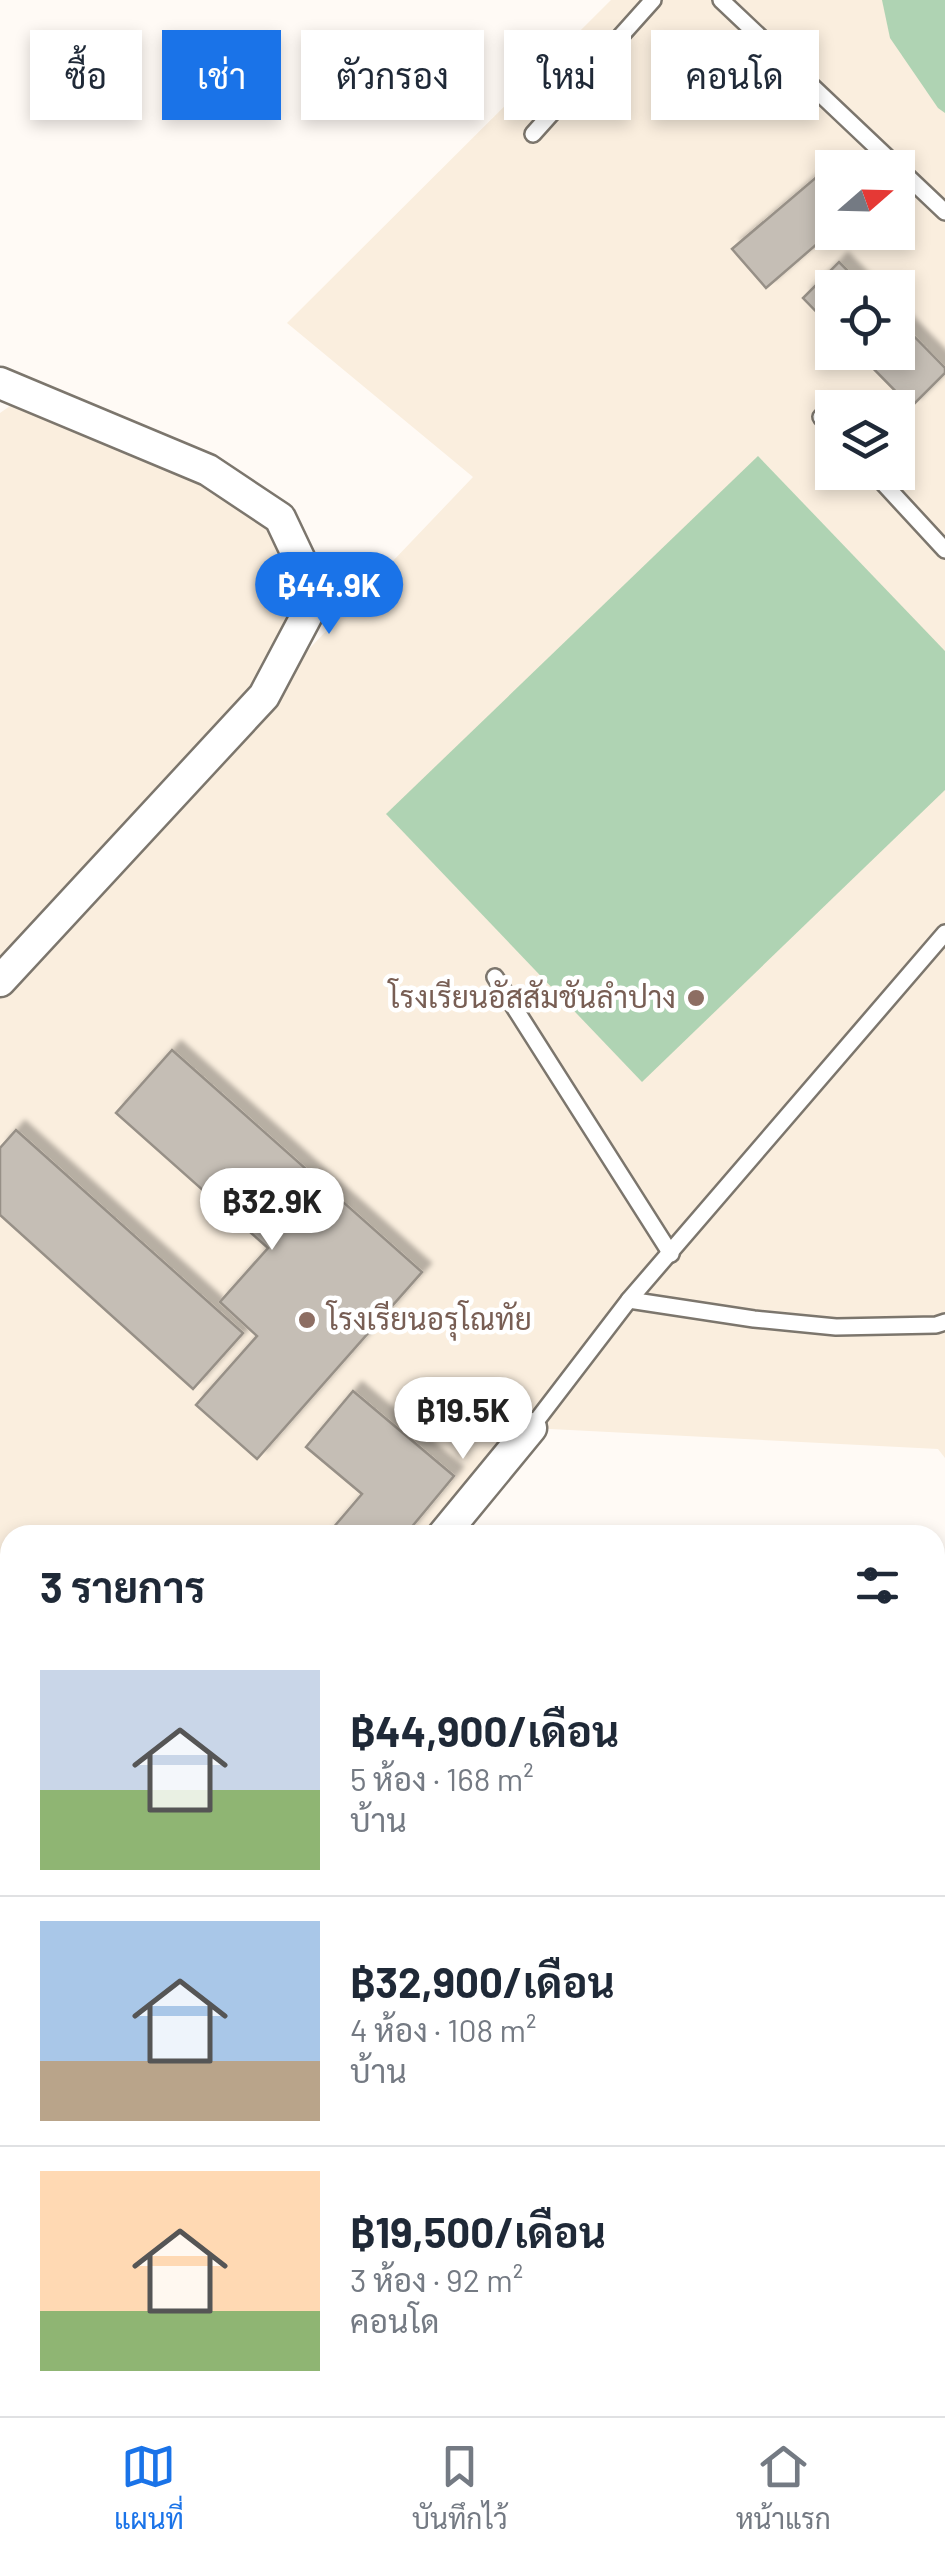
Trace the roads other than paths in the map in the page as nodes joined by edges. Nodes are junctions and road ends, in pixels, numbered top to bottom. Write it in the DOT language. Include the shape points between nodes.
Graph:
graph roads {
  1 [pos="652,0"];
  2 [pos="721,0"];
  3 [pos="533,134"];
  4 [pos="945,212"];
  5 [pos="0,382"];
  6 [pos="890,490"];
  7 [pos="945,550"];
  8 [pos="945,933"];
  9 [pos="496,976"];
  10 [pos="0,981"];
  11 [pos="671,1254"];
  12 [pos="629,1300"];
  13 [pos="945,1322"];
  14 [pos="530,1428"];
  15 [pos="451,1525"];
  1 -- 3 [label="lane"];
  2 -- 4 [label="lane"];
  5 -- 10 [label="street" via="208,470 280,518 318,596 264,696"];
  6 -- 7 [label="lane"];
  8 -- 11 [label="lane"];
  9 -- 11 [label="lane"];
  11 -- 12 [label="lane"];
  12 -- 13 [label="lane" via="836,1328"];
  12 -- 14 [label="lane"];
  14 -- 15 [label="street"];
}
